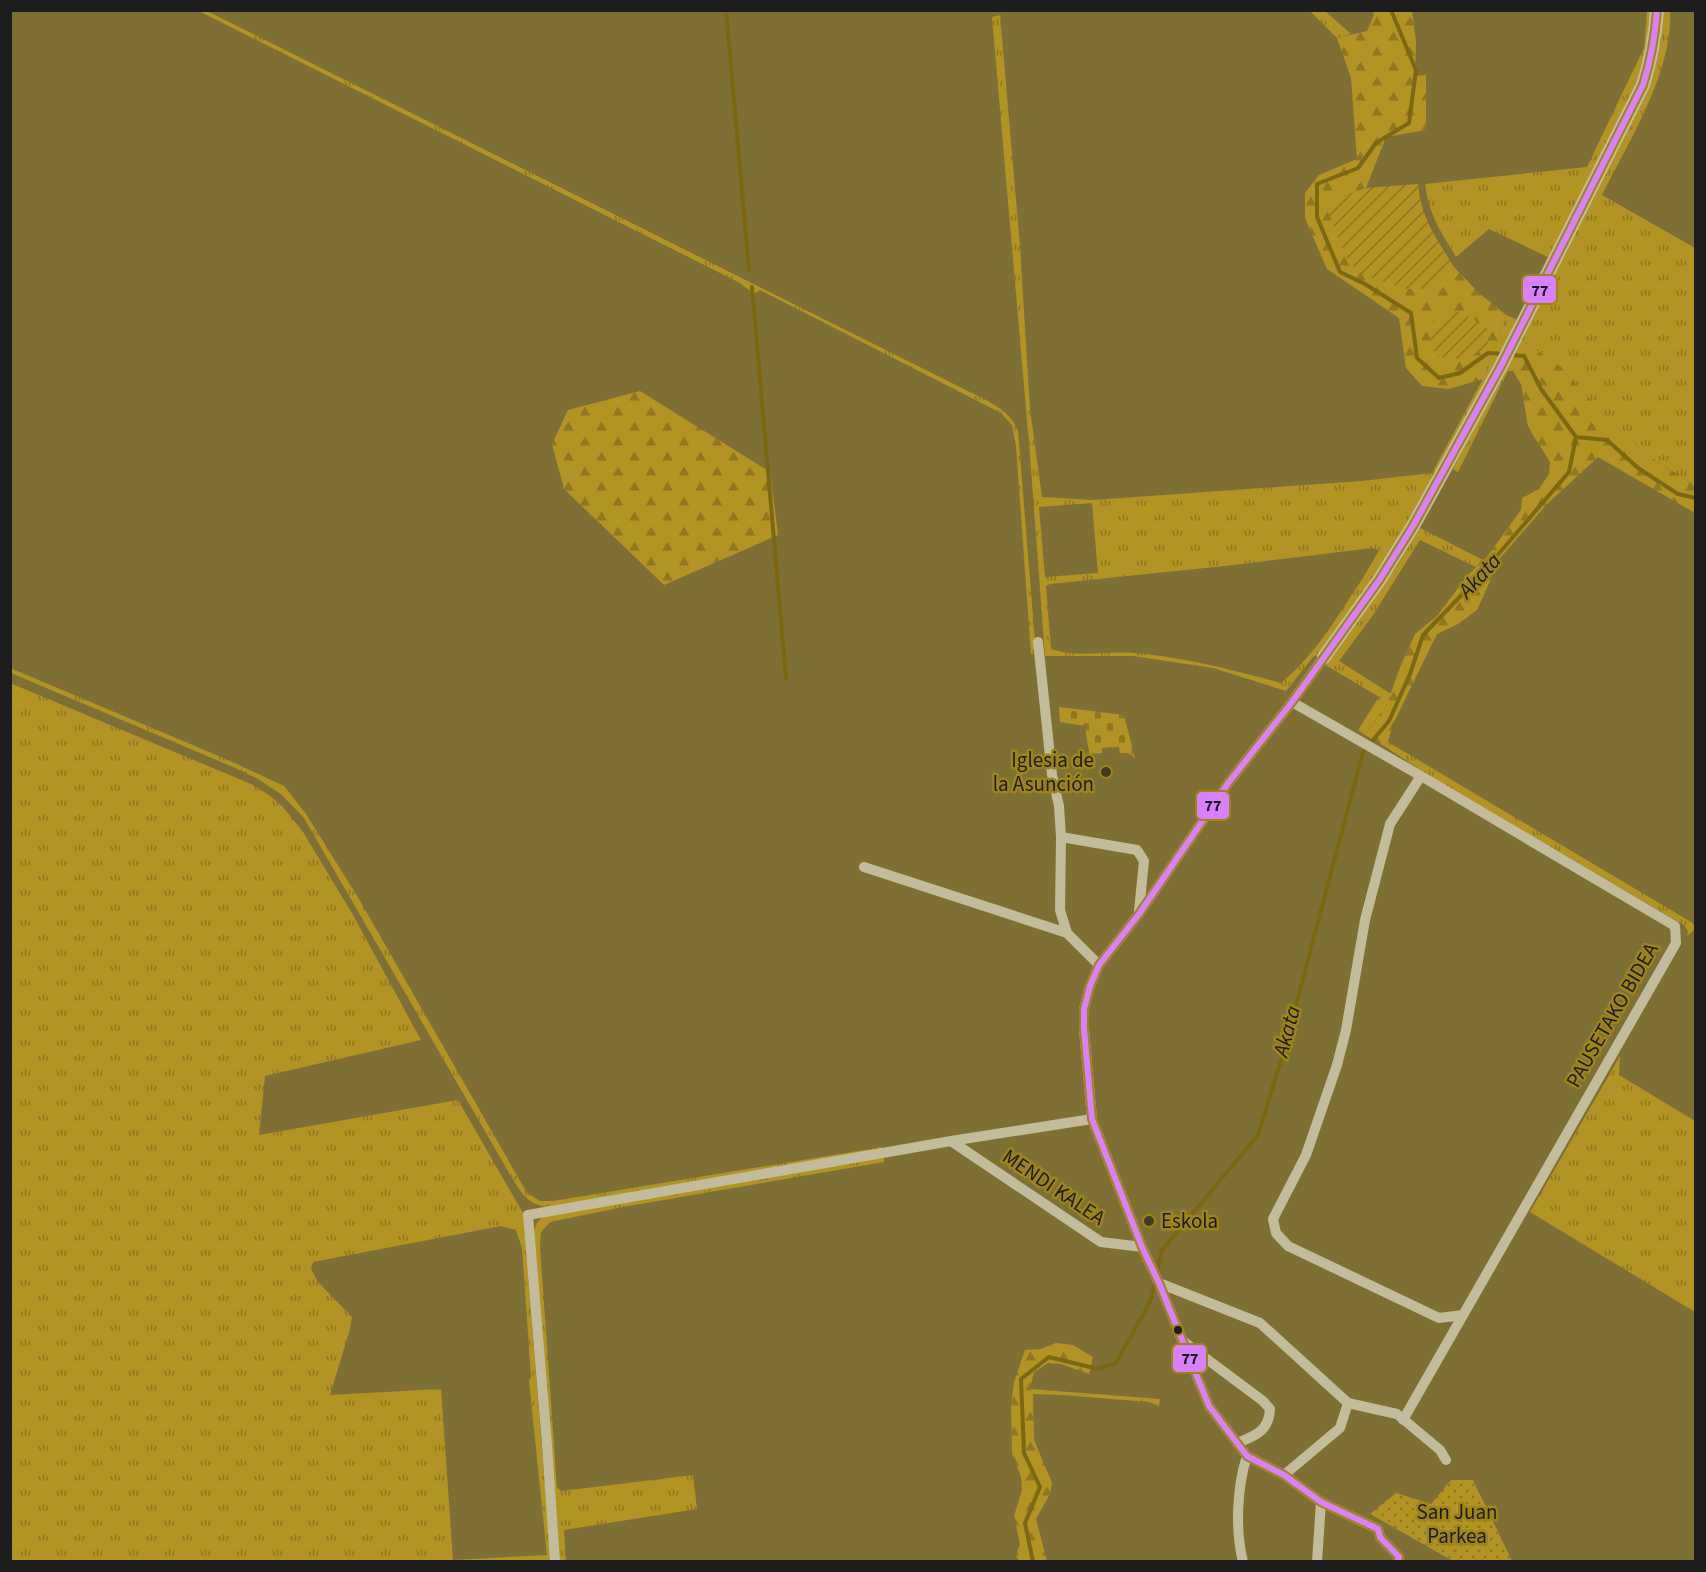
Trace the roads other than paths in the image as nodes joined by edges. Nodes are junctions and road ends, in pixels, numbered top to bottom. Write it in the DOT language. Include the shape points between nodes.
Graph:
graph roads {
  1 [pos="1657,10"];
  2 [pos="1038,642"];
  3 [pos="1324,657"];
  4 [pos="1292,702"];
  5 [pos="1421,776"];
  6 [pos="1061,837"];
  7 [pos="864,867"];
  8 [pos="1139,914"];
  9 [pos="1067,933"];
  10 [pos="1099,965"];
  11 [pos="1092,1119"];
  12 [pos="951,1141"];
  13 [pos="1142,1247"];
  14 [pos="1159,1283"];
  15 [pos="1463,1315"];
  16 [pos="1182,1340"];
  17 [pos="1348,1403"];
  18 [pos="1403,1420"];
  19 [pos="1237,1443"];
  20 [pos="1247,1456"];
  21 [pos="1446,1460"];
  22 [pos="1284,1475"];
  23 [pos="1322,1502"];
  24 [pos="555,1562"];
  25 [pos="1244,1562"];
  26 [pos="1317,1562"];
  27 [pos="1397,1562"];
  1 -- 3 [label="street" via="1651,61 1643,85 1501,366 1413,526"];
  2 -- 6 [label="street"];
  3 -- 4 [label="street"];
  4 -- 5 [label="street, PAUSETAKO BIDEA"];
  4 -- 8 [label="street" via="1229,782"];
  5 -- 15 [label="street" via="1390,825 1365,920 1337,1065 1306,1155 1273,1219 1276,1233 1288,1246 1439,1318"];
  5 -- 15 [label="street, PAUSETAKO BIDEA" via="1675,926 1676,943"];
  6 -- 8 [label="street" via="1137,850 1144,861"];
  6 -- 9 [label="street" via="1060,910"];
  7 -- 9 [label="street"];
  8 -- 10 [label="street"];
  9 -- 10 [label="street"];
  10 -- 11 [label="street" via="1084,1009"];
  11 -- 12 [label="street"];
  11 -- 13 [label="street"];
  12 -- 13 [label="street, MENDI KALEA" via="1101,1242"];
  12 -- 24 [label="street" via="528,1215"];
  13 -- 14 [label="street"];
  14 -- 16 [label="street"];
  14 -- 17 [label="street" via="1260,1323"];
  15 -- 18 [label="street, PAUSETAKO BIDEA"];
  16 -- 19 [label="street" via="1209,1406"];
  16 -- 19 [label="street" via="1270,1409 1270,1418 1257,1435"];
  17 -- 18 [label="street" via="1397,1414"];
  17 -- 22 [label="street" via="1340,1428"];
  18 -- 21 [label="street" via="1440,1450"];
  19 -- 20 [label="street"];
  20 -- 22 [label="street"];
  20 -- 25 [label="street" via="1240,1477 1239,1528"];
  22 -- 23 [label="street"];
  23 -- 26 [label="street"];
  23 -- 27 [label="street" via="1378,1529 1380,1537 1399,1557"];
}
